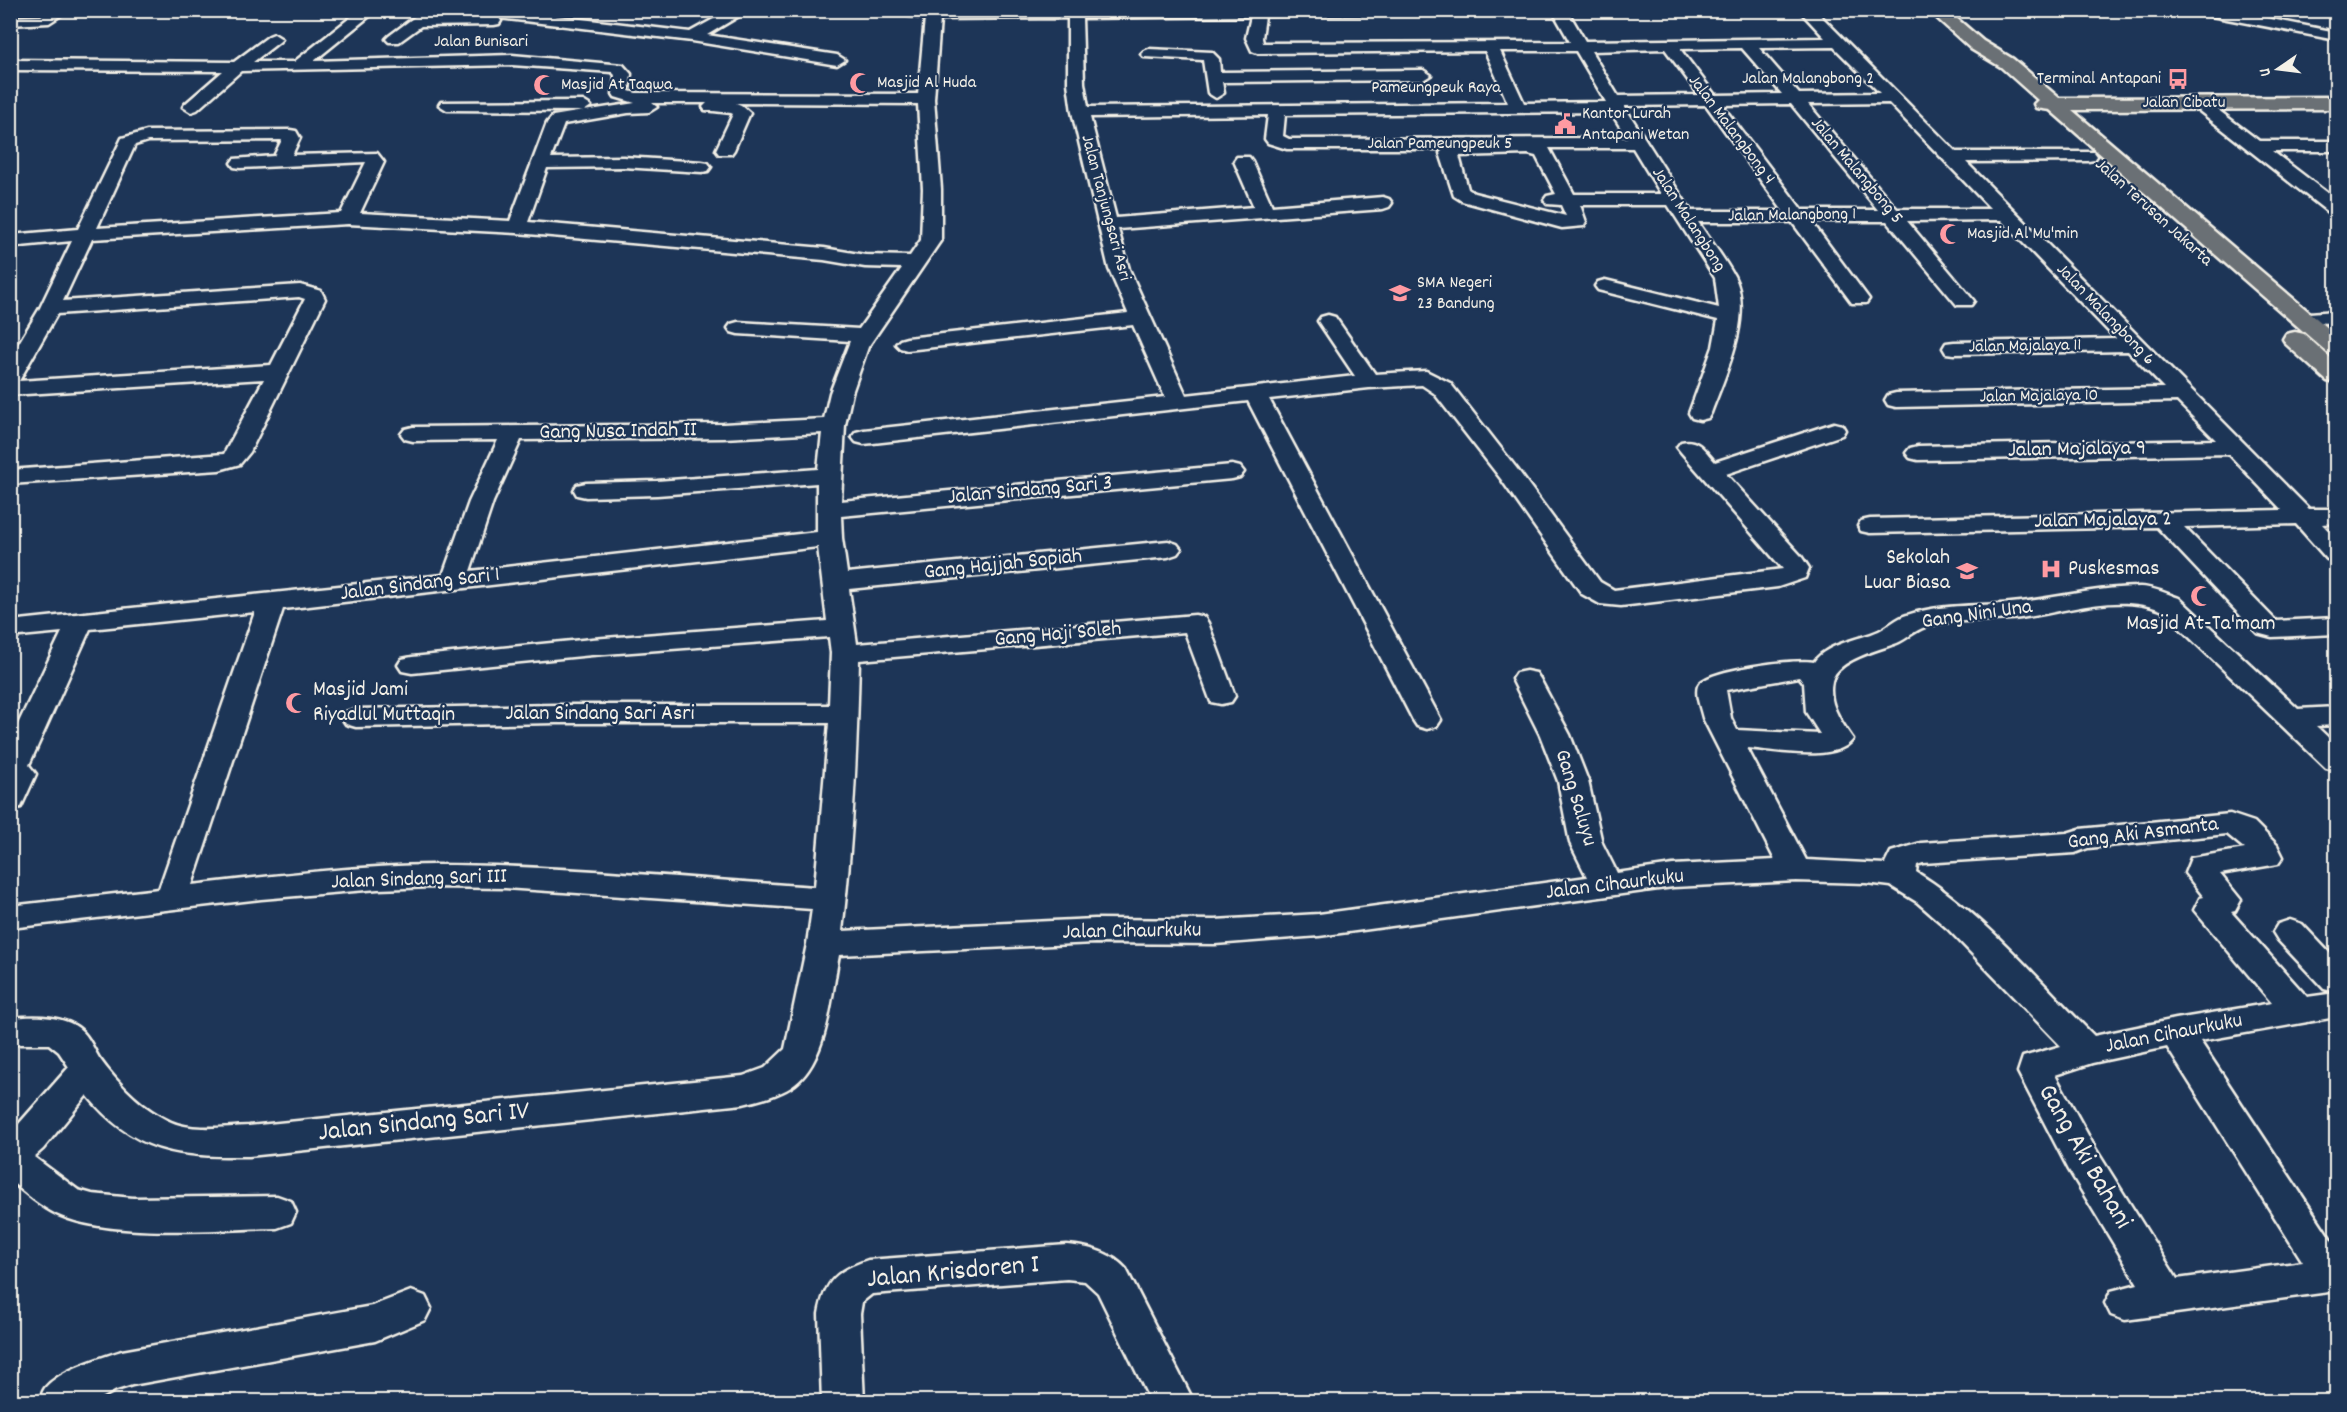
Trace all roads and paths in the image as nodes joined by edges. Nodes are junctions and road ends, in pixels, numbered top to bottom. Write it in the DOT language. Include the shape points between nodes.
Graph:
graph roads {
  1 [pos="62,10"];
  2 [pos="370,10"];
  3 [pos="434,10"];
  4 [pos="474,10"];
  5 [pos="742,10"];
  6 [pos="895,10"];
  7 [pos="1391,10"];
  8 [pos="1559,10"];
  9 [pos="1806,10"];
  10 [pos="1936,10"];
  11 [pos="2201,10"];
  12 [pos="2326,10"];
  13 [pos="1209,11"];
  14 [pos="1259,11"];
  15 [pos="1082,12"];
  16 [pos="2337,12"];
  17 [pos="933,15"];
  18 [pos="540,20"];
  19 [pos="10,21"];
  20 [pos="418,22"];
  21 [pos="2337,36"];
  22 [pos="692,37"];
  23 [pos="274,39"];
  24 [pos="394,39"];
  25 [pos="1839,42"];
  26 [pos="1747,44"];
  27 [pos="1977,45"];
  28 [pos="1414,46"];
  29 [pos="1490,46"];
  30 [pos="1580,46"];
  31 [pos="1670,46"];
  32 [pos="1149,54"];
  33 [pos="837,60"];
  34 [pos="10,65"];
  35 [pos="297,67"];
  36 [pos="236,68"];
  37 [pos="1213,77"];
  38 [pos="1430,91"];
  39 [pos="635,98"];
  40 [pos="1895,98"];
  41 [pos="926,99"];
  42 [pos="1796,99"];
  43 [pos="1709,100"];
  44 [pos="2199,103"];
  45 [pos="2337,103"];
  46 [pos="1615,104"];
  47 [pos="2032,104"];
  48 [pos="2054,104"];
  49 [pos="447,105"];
  50 [pos="191,107"];
  51 [pos="1518,108"];
  52 [pos="1277,109"];
  53 [pos="1220,110"];
  54 [pos="1255,110"];
  55 [pos="1080,112"];
  56 [pos="1638,143"];
  57 [pos="2256,146"];
  58 [pos="2337,146"];
  59 [pos="725,150"];
  60 [pos="2088,156"];
  61 [pos="1952,157"];
  62 [pos="281,161"];
  63 [pos="1243,161"];
  64 [pos="240,163"];
  65 [pos="542,163"];
  66 [pos="702,167"];
  67 [pos="2138,200"];
  68 [pos="2163,200"];
  69 [pos="1383,203"];
  70 [pos="1570,203"];
  71 [pos="1679,208"];
  72 [pos="2337,208"];
  73 [pos="1264,212"];
  74 [pos="1892,214"];
  75 [pos="2008,214"];
  76 [pos="1796,215"];
  77 [pos="348,218"];
  78 [pos="1107,224"];
  79 [pos="517,228"];
  80 [pos="85,234"];
  81 [pos="10,241"];
  82 [pos="910,261"];
  83 [pos="1605,286"];
  84 [pos="1859,298"];
  85 [pos="1964,301"];
  86 [pos="50,308"];
  87 [pos="1731,317"];
  88 [pos="2337,317"];
  89 [pos="1139,318"];
  90 [pos="2302,318"];
  91 [pos="1328,321"];
  92 [pos="738,328"];
  93 [pos="863,336"];
  94 [pos="907,344"];
  95 [pos="2133,345"];
  96 [pos="2337,347"];
  97 [pos="1954,348"];
  98 [pos="280,371"];
  99 [pos="2337,376"];
  100 [pos="10,378"];
  101 [pos="1369,381"];
  102 [pos="10,388"];
  103 [pos="2182,394"];
  104 [pos="1256,395"];
  105 [pos="1896,400"];
  106 [pos="1178,402"];
  107 [pos="1701,414"];
  108 [pos="828,426"];
  109 [pos="1834,430"];
  110 [pos="413,434"];
  111 [pos="512,434"];
  112 [pos="864,437"];
  113 [pos="1689,447"];
  114 [pos="2236,447"];
  115 [pos="1917,453"];
  116 [pos="1232,472"];
  117 [pos="1711,472"];
  118 [pos="829,475"];
  119 [pos="10,477"];
  120 [pos="586,490"];
  121 [pos="829,510"];
  122 [pos="2337,516"];
  123 [pos="2304,517"];
  124 [pos="2163,519"];
  125 [pos="1870,526"];
  126 [pos="829,538"];
  127 [pos="1168,549"];
  128 [pos="2337,554"];
  129 [pos="454,581"];
  130 [pos="837,582"];
  131 [pos="272,602"];
  132 [pos="80,621"];
  133 [pos="2337,626"];
  134 [pos="10,629"];
  135 [pos="843,640"];
  136 [pos="412,665"];
  137 [pos="1526,679"];
  138 [pos="1818,681"];
  139 [pos="1221,696"];
  140 [pos="844,714"];
  141 [pos="2337,716"];
  142 [pos="356,718"];
  143 [pos="2293,718"];
  144 [pos="1426,720"];
  145 [pos="1729,738"];
  146 [pos="2337,761"];
  147 [pos="10,800"];
  148 [pos="1796,870"];
  149 [pos="1899,876"];
  150 [pos="1607,885"];
  151 [pos="172,898"];
  152 [pos="828,899"];
  153 [pos="10,917"];
  154 [pos="2290,932"];
  155 [pos="824,944"];
  156 [pos="2336,1000"];
  157 [pos="2300,1011"];
  158 [pos="10,1031"];
  159 [pos="2176,1032"];
  160 [pos="2092,1050"];
  161 [pos="88,1069"];
  162 [pos="10,1158"];
  163 [pos="277,1212"];
  164 [pos="2334,1274"];
  165 [pos="2167,1296"];
  166 [pos="2125,1303"];
  167 [pos="411,1308"];
  168 [pos="60,1401"];
  169 [pos="843,1401"];
  170 [pos="1173,1401"];
  1 -- 19 [label="street" via="44,20"];
  2 -- 35 [label="street"];
  3 -- 20 [label="street"];
  4 -- 18 [label="street"];
  5 -- 22 [label="street"];
  6 -- 17 [label="street"];
  7 -- 14 [label="street"];
  8 -- 30 [label="street, Jalan Malangbong"];
  9 -- 25 [label="street, Jalan Malangbong 6"];
  10 -- 27 [label="main road, Jalan Terusan Jakarta"];
  11 -- 21 [label="street"];
  12 -- 16 [label="street"];
  13 -- 14 [label="street"];
  13 -- 15 [label="street"];
  14 -- 28 [label="street" via="1254,38 1257,48"];
  15 -- 17 [label="street"];
  15 -- 55 [label="street, Jalan Tanjungsari Asri" via="1076,83"];
  17 -- 41 [label="street"];
  18 -- 20 [label="street"];
  18 -- 22 [label="street"];
  20 -- 24 [label="street"];
  22 -- 33 [label="street"];
  23 -- 36 [label="street"];
  25 -- 26 [label="street"];
  25 -- 40 [label="street, Jalan Malangbong 6"];
  26 -- 31 [label="street"];
  26 -- 42 [label="street, Jalan Malangbong 5"];
  27 -- 47 [label="main road, Jalan Terusan Jakarta" via="1986,63"];
  27 -- 48 [label="main road, Jalan Terusan Jakarta" via="2007,63"];
  28 -- 29 [label="street"];
  28 -- 38 [label="street"];
  29 -- 30 [label="street"];
  29 -- 51 [label="street"];
  30 -- 31 [label="street"];
  30 -- 46 [label="street, Jalan Malangbong"];
  31 -- 43 [label="street, Jalan Malangbong 4"];
  32 -- 37 [label="street" via="1207,55 1211,58"];
  34 -- 36 [label="street, Jalan Bunisari"];
  35 -- 36 [label="street, Jalan Bunisari"];
  35 -- 39 [label="street, Jalan Bunisari" via="512,60 611,66 623,74 621,94"];
  36 -- 50 [label="street"];
  37 -- 38 [label="street"];
  37 -- 53 [label="street"];
  38 -- 51 [label="street, Pameungpeuk Raya"];
  38 -- 52 [label="street, Pameungpeuk Raya"];
  39 -- 41 [label="street"];
  39 -- 49 [label="street" via="601,106"];
  40 -- 42 [label="street, Jalan Malangbong 2"];
  40 -- 61 [label="street, Jalan Malangbong 6"];
  41 -- 82 [label="street" via="931,240"];
  42 -- 43 [label="street, Jalan Malangbong 2"];
  42 -- 74 [label="street, Jalan Malangbong 5"];
  43 -- 46 [label="street, Jalan Malangbong 2"];
  43 -- 76 [label="street, Jalan Malangbong 4"];
  44 -- 45 [label="main road, Jalan Cibatu"];
  44 -- 48 [label="main road, Jalan Cibatu"];
  44 -- 57 [label="street"];
  46 -- 51 [label="street, Pameungpeuk Raya"];
  46 -- 56 [label="street, Jalan Malangbong"];
  47 -- 48 [label="main road, Jalan Cibatu"];
  47 -- 60 [label="main road, Jalan Terusan Jakarta"];
  48 -- 68 [label="main road, Jalan Terusan Jakarta"];
  52 -- 54 [label="street, Pameungpeuk Raya"];
  52 -- 56 [label="street, Jalan Pameungpeuk 5" via="1274,139 1287,144"];
  53 -- 54 [label="street, Jalan Tanjungsari Asri"];
  53 -- 55 [label="street, Jalan Tanjungsari Asri"];
  55 -- 78 [label="street, Jalan Tanjungsari Asri"];
  56 -- 71 [label="street, Jalan Malangbong"];
  57 -- 58 [label="street"];
  57 -- 72 [label="street"];
  59 -- 65 [label="street" via="740,110 638,107 559,120"];
  60 -- 61 [label="street"];
  60 -- 67 [label="main road, Jalan Terusan Jakarta"];
  61 -- 75 [label="street, Jalan Malangbong 6"];
  62 -- 64 [label="street"];
  62 -- 77 [label="street" via="360,156 373,159 375,162"];
  62 -- 80 [label="street" via="290,135 141,130 128,142"];
  63 -- 73 [label="street"];
  65 -- 66 [label="street" via="623,162"];
  65 -- 79 [label="street"];
  67 -- 68 [label="main road"];
  67 -- 99 [label="main road, Jalan Terusan Jakarta"];
  68 -- 90 [label="main road, Jalan Terusan Jakarta"];
  69 -- 73 [label="street"];
  70 -- 70 [label="street" via="1576,222 1570,223 1460,192 1449,153 1528,149 1543,152"];
  70 -- 71 [label="street, Jalan Malangbong 1"];
  71 -- 76 [label="street, Jalan Malangbong 1"];
  71 -- 87 [label="street, Jalan Malangbong" via="1725,278"];
  73 -- 78 [label="street"];
  74 -- 75 [label="street, Jalan Malangbong 1"];
  74 -- 76 [label="street, Jalan Malangbong 1"];
  74 -- 85 [label="street, Jalan Malangbong 5"];
  75 -- 95 [label="street, Jalan Malangbong 6"];
  76 -- 84 [label="street, Jalan Malangbong 4"];
  77 -- 79 [label="street"];
  77 -- 80 [label="street"];
  78 -- 89 [label="street, Jalan Tanjungsari Asri" via="1119,269"];
  79 -- 82 [label="street" via="824,254 865,261"];
  80 -- 81 [label="street"];
  80 -- 86 [label="street"];
  82 -- 93 [label="street"];
  83 -- 87 [label="street"];
  86 -- 98 [label="street" via="309,292 315,299"];
  86 -- 100 [label="street"];
  87 -- 107 [label="street, Jalan Malangbong"];
  88 -- 90 [label="street"];
  89 -- 94 [label="street"];
  89 -- 106 [label="street, Jalan Tanjungsari Asri"];
  90 -- 96 [label="main road, Jalan Terusan Jakarta"];
  91 -- 101 [label="street"];
  92 -- 93 [label="street"];
  93 -- 108 [label="street"];
  95 -- 97 [label="street, Jalan Majalaya 11"];
  95 -- 103 [label="street, Jalan Malangbong 6"];
  98 -- 102 [label="street"];
  98 -- 119 [label="street" via="232,459"];
  101 -- 104 [label="street"];
  101 -- 117 [label="street" via="1426,378 1442,387 1591,588 1609,598 1778,579 1796,573 1792,561"];
  103 -- 105 [label="street, Jalan Majalaya 10"];
  103 -- 114 [label="street, Jalan Malangbong 6"];
  104 -- 106 [label="street"];
  104 -- 144 [label="street"];
  106 -- 112 [label="street"];
  108 -- 111 [label="street, Gang Nusa Indah II"];
  108 -- 118 [label="street"];
  109 -- 117 [label="street"];
  110 -- 111 [label="street, Gang Nusa Indah II"];
  111 -- 129 [label="street" via="481,502"];
  113 -- 117 [label="street"];
  114 -- 115 [label="street, Jalan Majalaya 9"];
  114 -- 123 [label="street, Jalan Malangbong 6"];
  116 -- 121 [label="street, Jalan Sindang Sari 3"];
  118 -- 120 [label="street"];
  118 -- 121 [label="street"];
  121 -- 126 [label="street"];
  122 -- 123 [label="street, Jalan Majalaya 2"];
  123 -- 124 [label="street, Jalan Majalaya 2"];
  123 -- 128 [label="street, Jalan Malangbong 6"];
  124 -- 125 [label="street, Jalan Majalaya 2"];
  124 -- 133 [label="street" via="2269,628"];
  126 -- 129 [label="street, Jalan Sindang Sari 1"];
  126 -- 130 [label="street"];
  127 -- 130 [label="street, Gang Hajjah Sopiah"];
  129 -- 131 [label="street, Jalan Sindang Sari 1"];
  130 -- 135 [label="street"];
  131 -- 132 [label="street, Jalan Sindang Sari 1"];
  131 -- 151 [label="street"];
  132 -- 134 [label="street, Jalan Sindang Sari 1"];
  132 -- 147 [label="street" via="13,768 21,774"];
  135 -- 136 [label="street" via="592,647"];
  135 -- 139 [label="street, Gang Haji Soleh" via="1195,623"];
  135 -- 140 [label="street"];
  137 -- 150 [label="street, Gang Saluyu" via="1555,735 1573,781 1586,843"];
  138 -- 143 [label="street, Gang Nini Una" via="1827,664 1915,621 2142,595 2170,604"];
  138 -- 145 [label="street" via="1807,669 1798,669 1721,681 1712,686 1717,718"];
  138 -- 145 [label="street" via="1820,712 1838,739 1834,742"];
  140 -- 142 [label="street, Jalan Sindang Sari Asri"];
  140 -- 152 [label="street" via="835,857"];
  141 -- 143 [label="street"];
  143 -- 146 [label="street, Gang Nini Una"];
  145 -- 148 [label="street"];
  148 -- 149 [label="street, Jalan Cihaurkuku"];
  148 -- 150 [label="street, Jalan Cihaurkuku" via="1673,876"];
  149 -- 157 [label="street, Gang Aki Asmanta" via="1902,859 1921,853 2066,844 2080,839 2238,825 2267,857 2202,866 2201,873 2225,900 2210,910"];
  149 -- 160 [label="street, Jalan Cihaurkuku" via="1929,894 1960,921 2082,1046"];
  150 -- 155 [label="street, Jalan Cihaurkuku" via="1319,925 1215,932 1095,931"];
  151 -- 152 [label="street, Jalan Sindang Sari III" via="432,876 505,877"];
  151 -- 153 [label="street, Jalan Sindang Sari III"];
  152 -- 155 [label="street"];
  154 -- 156 [label="street"];
  155 -- 161 [label="street, Jalan Sindang Sari IV" via="802,1051 783,1076 743,1090 273,1139 219,1141 171,1137 140,1122 114,1100"];
  156 -- 157 [label="street, Jalan Cihaurkuku"];
  157 -- 159 [label="street, Jalan Cihaurkuku"];
  158 -- 161 [label="street, Jalan Sindang Sari IV" via="37,1029 57,1033 72,1042"];
  159 -- 160 [label="street, Jalan Cihaurkuku"];
  159 -- 164 [label="street"];
  160 -- 165 [label="street, Gang Aki Bahani" via="2036,1066 2036,1072 2082,1159"];
  161 -- 162 [label="street"];
  162 -- 163 [label="street" via="65,1201 92,1210 133,1214"];
  164 -- 165 [label="street"];
  165 -- 166 [label="street"];
  167 -- 168 [label="street" via="375,1323 104,1374"];
  169 -- 170 [label="street, Jalan Krisdoren I" via="838,1310 843,1294 853,1283 868,1277 1067,1263 1103,1270 1112,1281"];
}
